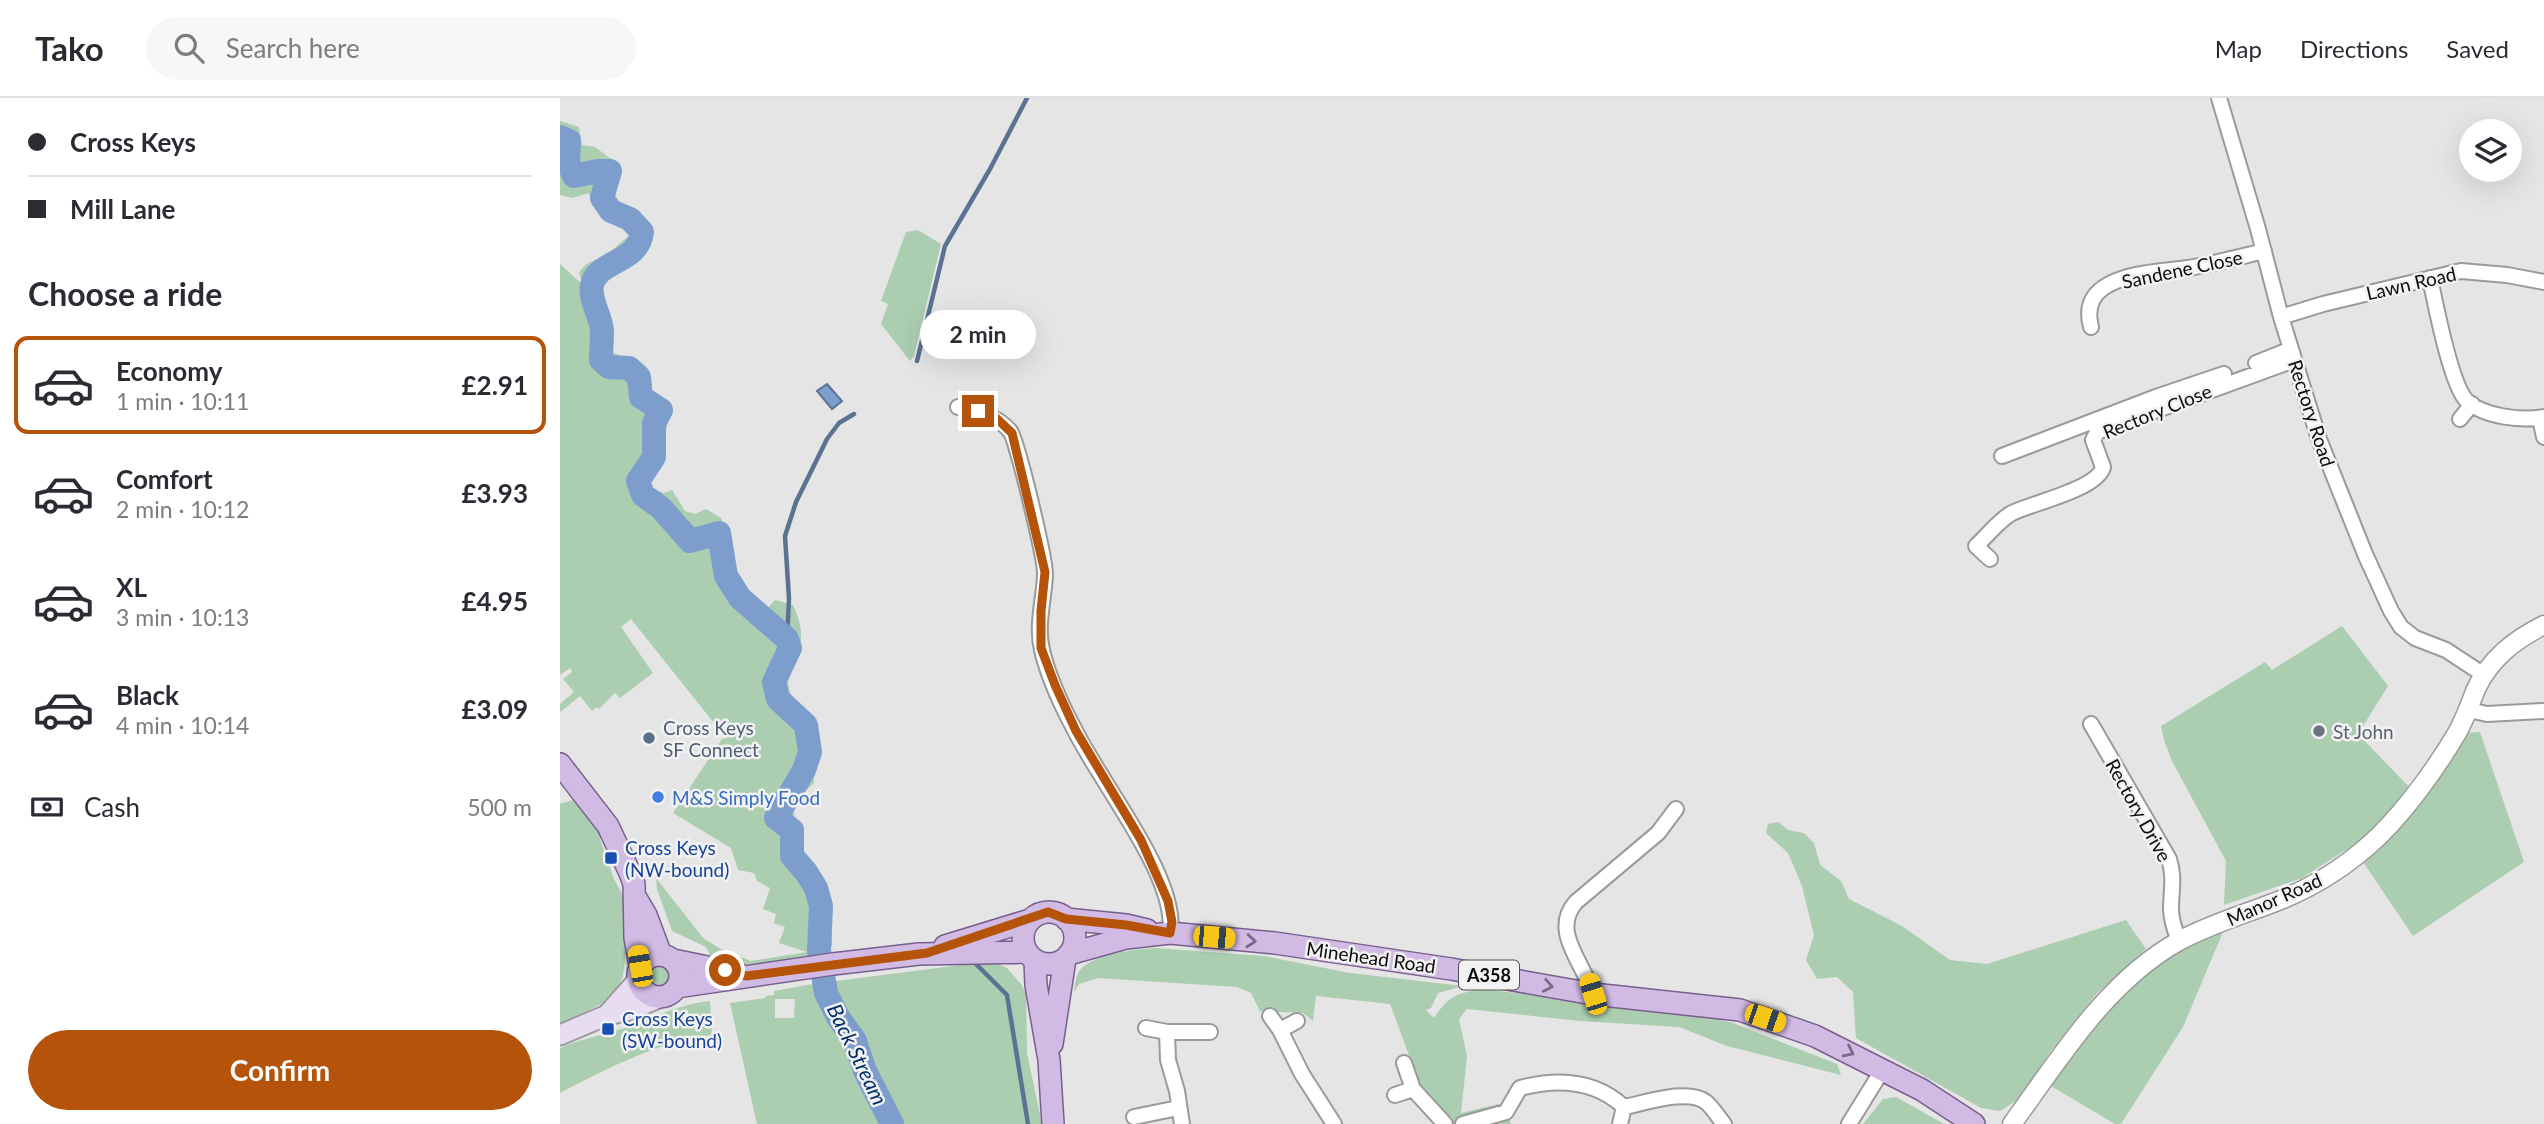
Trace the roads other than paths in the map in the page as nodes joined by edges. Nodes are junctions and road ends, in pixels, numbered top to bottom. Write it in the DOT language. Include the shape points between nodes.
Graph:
graph roads {
  1 [pos="2219,98"];
  2 [pos="2264,251"];
  3 [pos="2430,278"];
  4 [pos="2544,282"];
  5 [pos="2281,317"];
  6 [pos="2091,327"];
  7 [pos="2293,354"];
  8 [pos="2472,404"];
  9 [pos="958,407"];
  10 [pos="2542,418"];
  11 [pos="2460,419"];
  12 [pos="2544,437"];
  13 [pos="2002,456"];
  14 [pos="1990,559"];
  15 [pos="2544,625"];
  16 [pos="2484,675"];
  17 [pos="2469,710"];
  18 [pos="2544,711"];
  19 [pos="2091,723"];
  20 [pos="560,764"];
  21 [pos="1676,808"];
  22 [pos="635,896"];
  23 [pos="1066,919"];
  24 [pos="1030,920"];
  25 [pos="1164,933"];
  26 [pos="2179,941"];
  27 [pos="927,953"];
  28 [pos="1031,956"];
  29 [pos="667,957"];
  30 [pos="1067,957"];
  31 [pos="639,973"];
  32 [pos="746,976"];
  33 [pos="669,992"];
  34 [pos="1593,994"];
  35 [pos="607,1015"];
  36 [pos="1269,1016"];
  37 [pos="1297,1021"];
  38 [pos="1146,1028"];
  39 [pos="1280,1030"];
  40 [pos="1167,1032"];
  41 [pos="1210,1032"];
  42 [pos="560,1035"];
  43 [pos="1049,1060"];
  44 [pos="1404,1063"];
  45 [pos="1883,1069"];
  46 [pos="1413,1089"];
  47 [pos="1395,1095"];
  48 [pos="1624,1107"];
  49 [pos="1178,1108"];
  50 [pos="1134,1117"];
  51 [pos="1053,1124"];
  52 [pos="1182,1124"];
  53 [pos="1335,1124"];
  54 [pos="1445,1124"];
  55 [pos="1463,1124"];
  56 [pos="1620,1124"];
  57 [pos="1724,1124"];
  58 [pos="1849,1124"];
  59 [pos="1974,1124"];
  60 [pos="2012,1124"];
  1 -- 2 [label="street, Rectory Road"];
  2 -- 5 [label="street, Rectory Road"];
  2 -- 6 [label="street, Sandene Close" via="2119,280 2101,289 2091,302"];
  3 -- 4 [label="street, Lawn Road" via="2472,270"];
  3 -- 5 [label="street, Lawn Road"];
  3 -- 8 [label="street" via="2456,382"];
  5 -- 7 [label="street, Rectory Road"];
  7 -- 13 [label="street" via="2155,397"];
  7 -- 14 [label="street, Rectory Close" via="2097,432 2093,440 2103,467 2099,477 2010,514 1976,546"];
  7 -- 16 [label="street, Rectory Road" via="2325,456 2391,611 2414,638 2446,650"];
  8 -- 10 [label="street" via="2483,411"];
  8 -- 11 [label="street"];
  9 -- 25 [label="street" via="995,417 1012,433 1045,572 1041,648 1076,731 1130,818 1154,870 1171,911"];
  10 -- 12 [label="street"];
  15 -- 16 [label="street, Manor Road" via="2518,639"];
  16 -- 17 [label="street, Manor Road"];
  17 -- 18 [label="street" via="2487,714"];
  17 -- 26 [label="street, Manor Road" via="2446,752 2385,829 2357,856 2283,899"];
  19 -- 26 [label="street, Rectory Drive" via="2169,859 2174,873 2171,909"];
  20 -- 22 [label="main road" via="608,826 630,873"];
  21 -- 34 [label="street" via="1658,833 1566,913 1572,948"];
  22 -- 29 [label="main road"];
  22 -- 31 [label="main road"];
  23 -- 24 [label="main road, A358" via="1048,912"];
  23 -- 25 [label="main road, Minehead Road / A358"];
  23 -- 30 [label="main road" via="1075,936"];
  24 -- 27 [label="main road, A358"];
  24 -- 28 [label="main road" via="1023,935"];
  25 -- 30 [label="main road, Minehead Road / A358" via="1107,942"];
  25 -- 34 [label="main road, Minehead Road / A358, one-way" via="1316,949"];
  26 -- 60 [label="street, Manor Road" via="2116,989"];
  27 -- 28 [label="main road, A358"];
  27 -- 32 [label="main road, A358"];
  28 -- 30 [label="main road, A358" via="1050,964"];
  28 -- 43 [label="main road"];
  29 -- 31 [label="main road" via="649,957"];
  29 -- 32 [label="main road, A358"];
  29 -- 33 [label="main road" via="680,973"];
  30 -- 43 [label="main road"];
  31 -- 33 [label="main road" via="646,993"];
  31 -- 35 [label="main road"];
  32 -- 33 [label="main road, A358"];
  33 -- 35 [label="main road"];
  34 -- 45 [label="main road, Minehead Road / A358, one-way" via="1740,1010 1815,1035"];
  35 -- 42 [label="main road"];
  36 -- 39 [label="street"];
  37 -- 39 [label="street"];
  38 -- 40 [label="street"];
  39 -- 53 [label="street"];
  40 -- 41 [label="street"];
  40 -- 49 [label="street"];
  43 -- 51 [label="main road"];
  44 -- 46 [label="street"];
  45 -- 58 [label="street"];
  45 -- 59 [label="main road, Minehead Road / A358"];
  46 -- 47 [label="street"];
  46 -- 54 [label="street"];
  48 -- 55 [label="street" via="1611,1094 1589,1085 1539,1083 1520,1088 1506,1112"];
  48 -- 56 [label="street"];
  48 -- 57 [label="street" via="1695,1097"];
  49 -- 50 [label="street"];
  49 -- 52 [label="street"];
}
